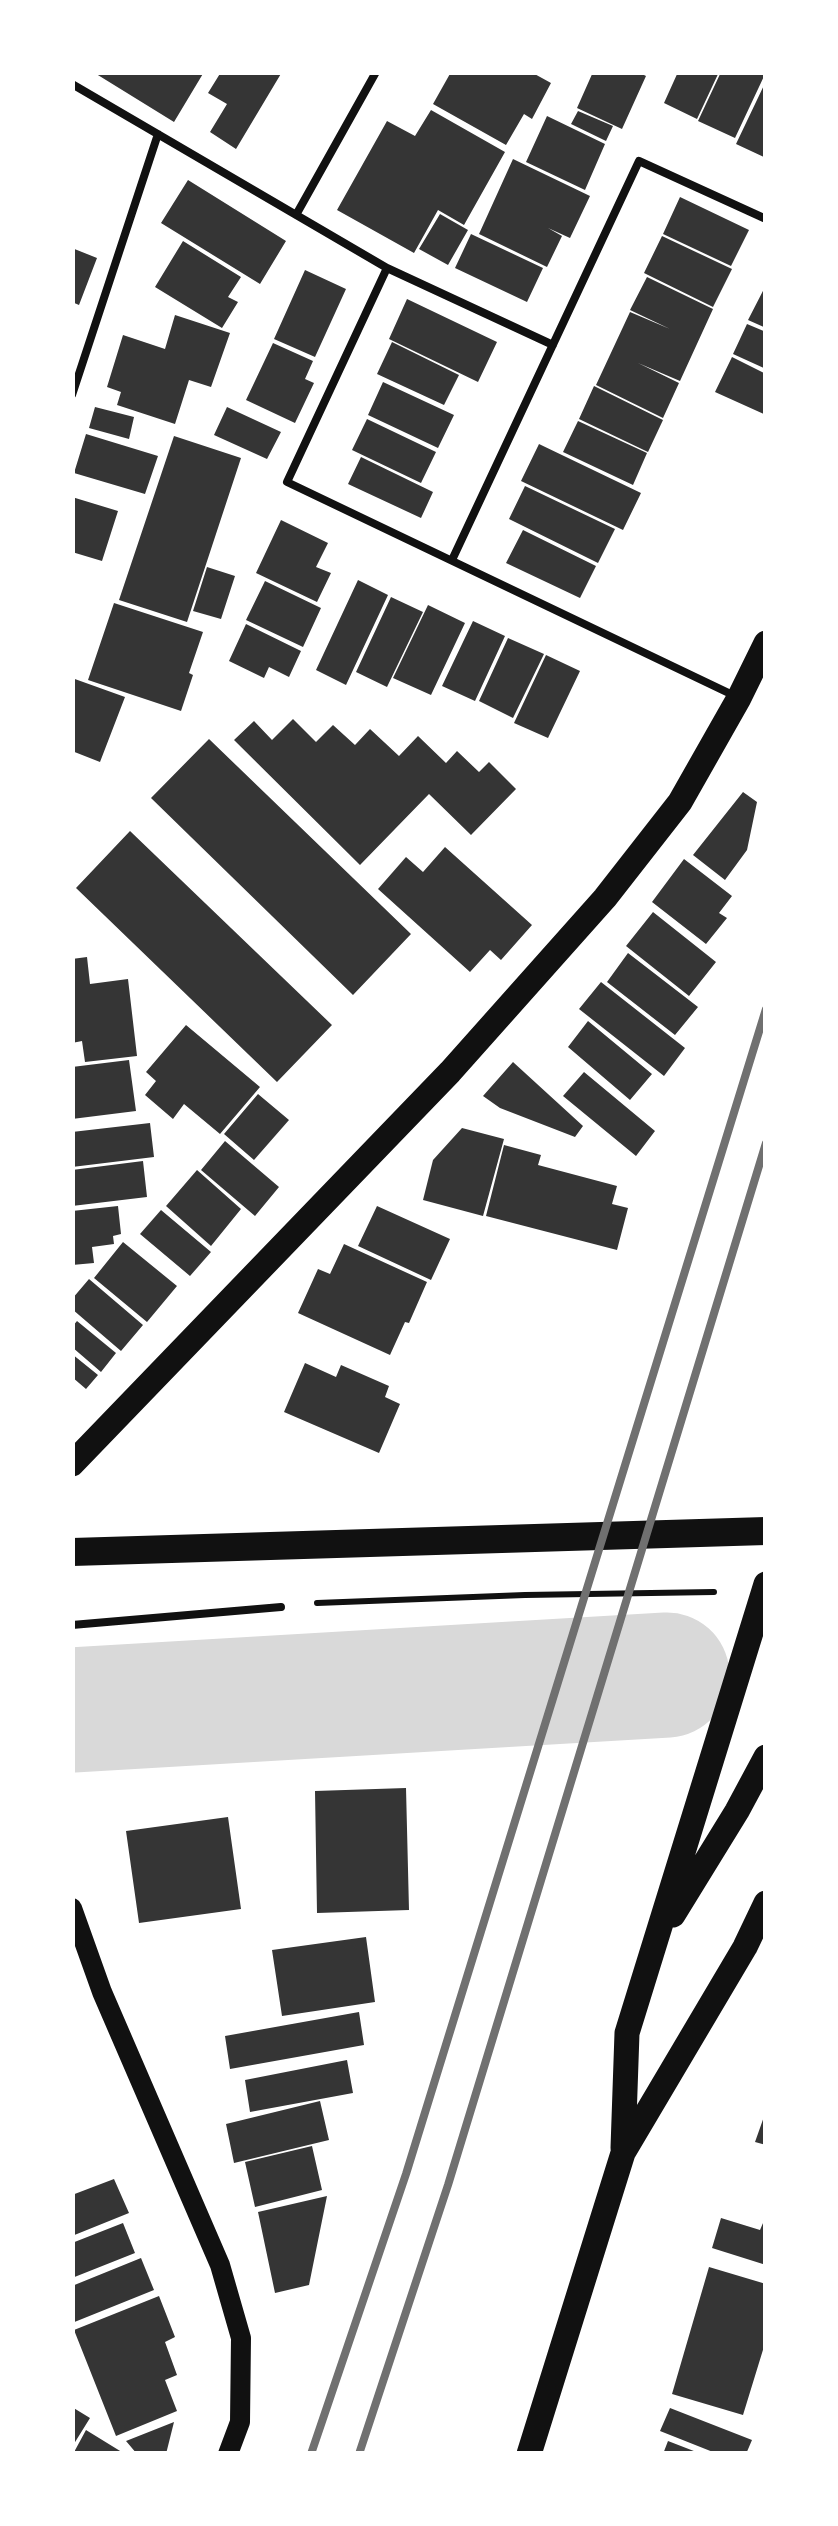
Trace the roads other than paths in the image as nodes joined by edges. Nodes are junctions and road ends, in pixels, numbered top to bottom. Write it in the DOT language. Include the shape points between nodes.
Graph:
graph roads {
  1 [pos="376,72"];
  2 [pos="72,84"];
  3 [pos="158,134"];
  4 [pos="296,215"];
  5 [pos="766,220"];
  6 [pos="387,268"];
  7 [pos="553,345"];
  8 [pos="72,395"];
  9 [pos="452,560"];
  10 [pos="766,642"];
  11 [pos="739,698"];
  12 [pos="72,1464"];
  13 [pos="766,1531"];
  14 [pos="72,1552"];
  15 [pos="766,1584"];
  16 [pos="281,1607"];
  17 [pos="72,1624"];
  18 [pos="766,1757"];
  19 [pos="766,1903"];
  20 [pos="72,1908"];
  21 [pos="654,1945"];
  22 [pos="623,2153"];
  23 [pos="228,2454"];
  24 [pos="529,2454"];
  1 -- 4 [label="lane"];
  2 -- 3 [label="lane"];
  3 -- 4 [label="lane"];
  3 -- 8 [label="lane"];
  4 -- 6 [label="lane"];
  5 -- 7 [label="lane" via="639,161"];
  6 -- 7 [label="lane"];
  6 -- 9 [label="lane" via="286,482"];
  7 -- 9 [label="lane"];
  9 -- 11 [label="lane"];
  10 -- 11 [label="main road"];
  11 -- 12 [label="main road" via="680,802 606,898 437,1086"];
  13 -- 14 [label="highway"];
  15 -- 21 [label="main road"];
  16 -- 17 [label="lane"];
  18 -- 21 [label="main road"];
  19 -- 22 [label="main road"];
  20 -- 23 [label="main road" via="220,2265 242,2338 240,2422"];
  21 -- 22 [label="main road" via="627,2033"];
  22 -- 24 [label="main road"];
}
